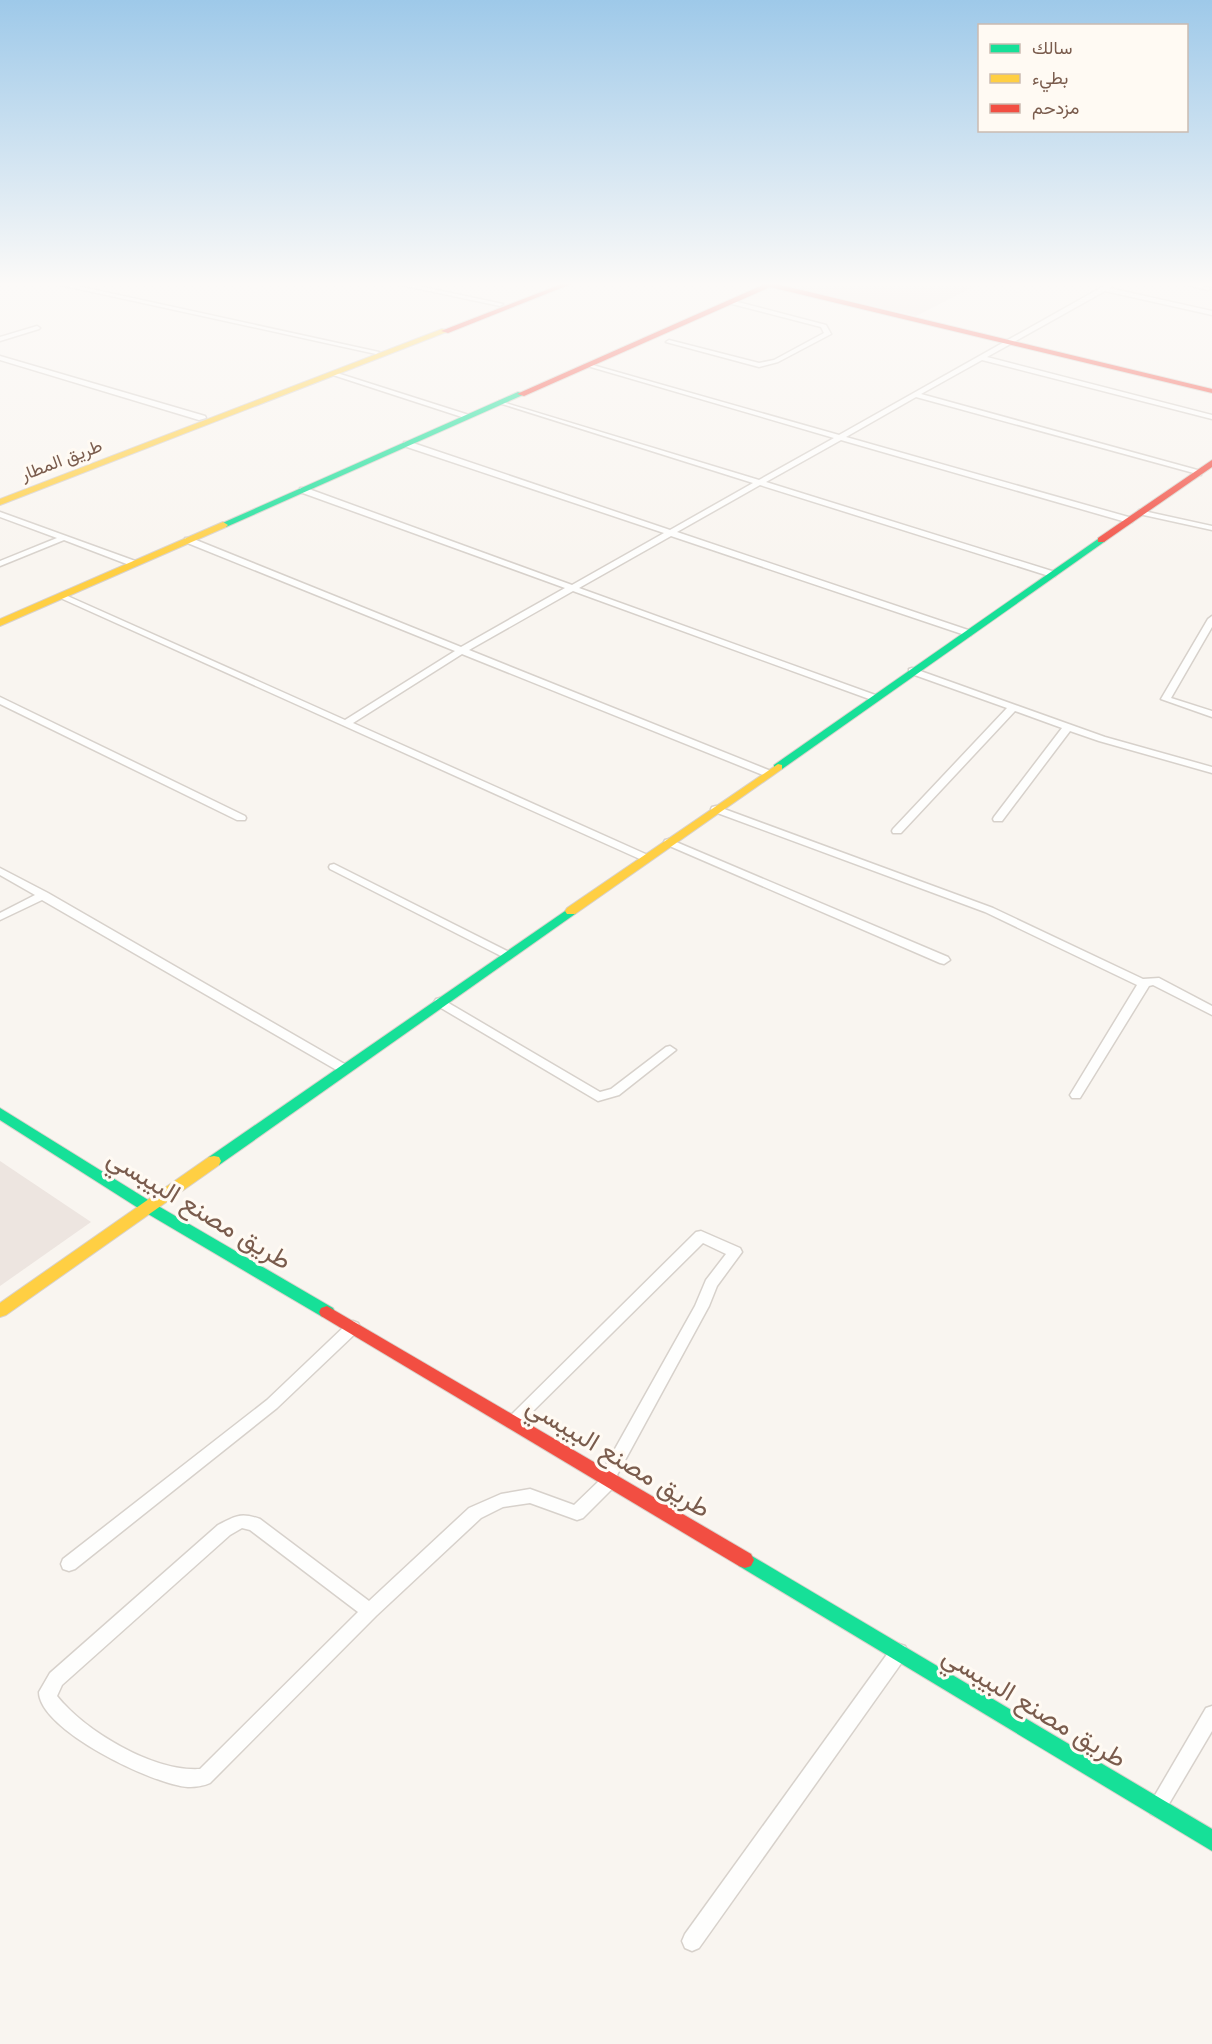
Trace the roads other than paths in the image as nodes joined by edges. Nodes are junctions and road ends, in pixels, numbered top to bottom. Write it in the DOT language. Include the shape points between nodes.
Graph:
graph roads {
  1 [pos="65,377"];
  2 [pos="313,377"];
  3 [pos="325,377"];
  4 [pos="345,377"];
  5 [pos="558,377"];
  6 [pos="631,377"];
  7 [pos="947,377"];
  8 [pos="1058,377"];
  9 [pos="1156,377"];
  10 [pos="1212,391"];
  11 [pos="916,395"];
  12 [pos="267,396"];
  13 [pos="501,402"];
  14 [pos="468,417"];
  15 [pos="1212,417"];
  16 [pos="202,418"];
  17 [pos="843,437"];
  18 [pos="407,444"];
  19 [pos="1212,463"];
  20 [pos="1198,473"];
  21 [pos="762,483"];
  22 [pos="303,490"];
  23 [pos="0,495"];
  24 [pos="0,502"];
  25 [pos="1142,512"];
  26 [pos="0,514"];
  27 [pos="1129,520"];
  28 [pos="1212,528"];
  29 [pos="673,534"];
  30 [pos="63,538"];
  31 [pos="188,540"];
  32 [pos="0,564"];
  33 [pos="135,564"];
  34 [pos="1052,574"];
  35 [pos="573,588"];
  36 [pos="60,596"];
  37 [pos="1212,619"];
  38 [pos="0,623"];
  39 [pos="968,633"];
  40 [pos="462,650"];
  41 [pos="912,671"];
  42 [pos="875,698"];
  43 [pos="0,700"];
  44 [pos="1013,708"];
  45 [pos="1212,714"];
  46 [pos="345,724"];
  47 [pos="1068,727"];
  48 [pos="1212,770"];
  49 [pos="767,773"];
  50 [pos="716,809"];
  51 [pos="241,818"];
  52 [pos="998,819"];
  53 [pos="897,831"];
  54 [pos="669,842"];
  55 [pos="646,858"];
  56 [pos="334,867"];
  57 [pos="0,871"];
  58 [pos="44,895"];
  59 [pos="0,917"];
  60 [pos="507,956"];
  61 [pos="944,960"];
  62 [pos="1142,983"];
  63 [pos="440,1002"];
  64 [pos="1212,1011"];
  65 [pos="670,1050"];
  66 [pos="344,1069"];
  67 [pos="1076,1095"];
  68 [pos="0,1113"];
  69 [pos="147,1207"];
  70 [pos="0,1311"];
  71 [pos="353,1327"];
  72 [pos="514,1421"];
  73 [pos="610,1478"];
  74 [pos="69,1564"];
  75 [pos="370,1611"];
  76 [pos="899,1652"];
  77 [pos="1212,1714"];
  78 [pos="1157,1808"];
  79 [pos="1212,1841"];
  80 [pos="692,1941"];
  1 -- 16 [label="street"];
  2 -- 12 [label="main road, طريق المطار"];
  3 -- 12 [label="main road, طريق المطار"];
  4 -- 14 [label="street"];
  5 -- 13 [label="main road"];
  6 -- 17 [label="street"];
  7 -- 11 [label="street"];
  8 -- 15 [label="street"];
  9 -- 10 [label="main road"];
  11 -- 17 [label="street"];
  11 -- 20 [label="street"];
  12 -- 16 [label="main road, طريق المطار"];
  12 -- 24 [label="main road, طريق المطار"];
  13 -- 14 [label="main road"];
  13 -- 21 [label="street"];
  14 -- 18 [label="main road"];
  16 -- 23 [label="main road, طريق المطار"];
  17 -- 21 [label="street"];
  17 -- 27 [label="street"];
  18 -- 22 [label="main road"];
  18 -- 29 [label="street"];
  19 -- 20 [label="main road"];
  20 -- 25 [label="main road"];
  21 -- 29 [label="street"];
  21 -- 34 [label="street"];
  22 -- 31 [label="main road"];
  22 -- 35 [label="street"];
  25 -- 27 [label="main road"];
  25 -- 28 [label="street"];
  26 -- 30 [label="street"];
  27 -- 34 [label="main road"];
  29 -- 35 [label="street"];
  29 -- 39 [label="street"];
  30 -- 32 [label="street"];
  30 -- 33 [label="street"];
  31 -- 33 [label="main road"];
  31 -- 40 [label="street"];
  33 -- 36 [label="main road"];
  34 -- 39 [label="main road"];
  35 -- 40 [label="street"];
  35 -- 42 [label="street"];
  36 -- 38 [label="main road"];
  36 -- 46 [label="street"];
  37 -- 45 [label="street" via="1166,699"];
  39 -- 41 [label="main road"];
  40 -- 46 [label="street"];
  40 -- 49 [label="street"];
  41 -- 42 [label="main road"];
  41 -- 44 [label="street"];
  42 -- 49 [label="main road"];
  43 -- 51 [label="street"];
  44 -- 47 [label="street"];
  44 -- 53 [label="street"];
  46 -- 55 [label="street"];
  47 -- 48 [label="street"];
  47 -- 52 [label="street"];
  49 -- 50 [label="main road"];
  50 -- 54 [label="main road"];
  50 -- 62 [label="street" via="981,907"];
  54 -- 55 [label="main road"];
  54 -- 61 [label="street"];
  55 -- 60 [label="main road"];
  56 -- 60 [label="street"];
  57 -- 58 [label="street"];
  58 -- 59 [label="street"];
  58 -- 66 [label="street"];
  60 -- 63 [label="main road"];
  62 -- 64 [label="street" via="1155,981"];
  62 -- 67 [label="street"];
  63 -- 65 [label="street" via="598,1097 615,1092"];
  63 -- 66 [label="main road"];
  66 -- 69 [label="main road"];
  68 -- 69 [label="main road, طريق مصنع البيبسي"];
  69 -- 70 [label="main road"];
  69 -- 71 [label="main road, طريق مصنع البيبسي"];
  71 -- 72 [label="main road, طريق مصنع البيبسي"];
  71 -- 74 [label="street" via="272,1404"];
  72 -- 73 [label="main road, طريق مصنع البيبسي"];
  72 -- 73 [label="street" via="701,1236 735,1252 711,1284"];
  73 -- 75 [label="street" via="577,1513 530,1496 487,1505"];
  73 -- 76 [label="main road, طريق مصنع البيبسي"];
  75 -- 75 [label="street" via="210,1772 197,1779 140,1765 109,1749 48,1698 56,1679 224,1530 242,1521 254,1524"];
  76 -- 78 [label="main road, طريق مصنع البيبسي"];
  76 -- 80 [label="street"];
  77 -- 78 [label="street"];
  78 -- 79 [label="main road, طريق مصنع البيبسي"];
}
